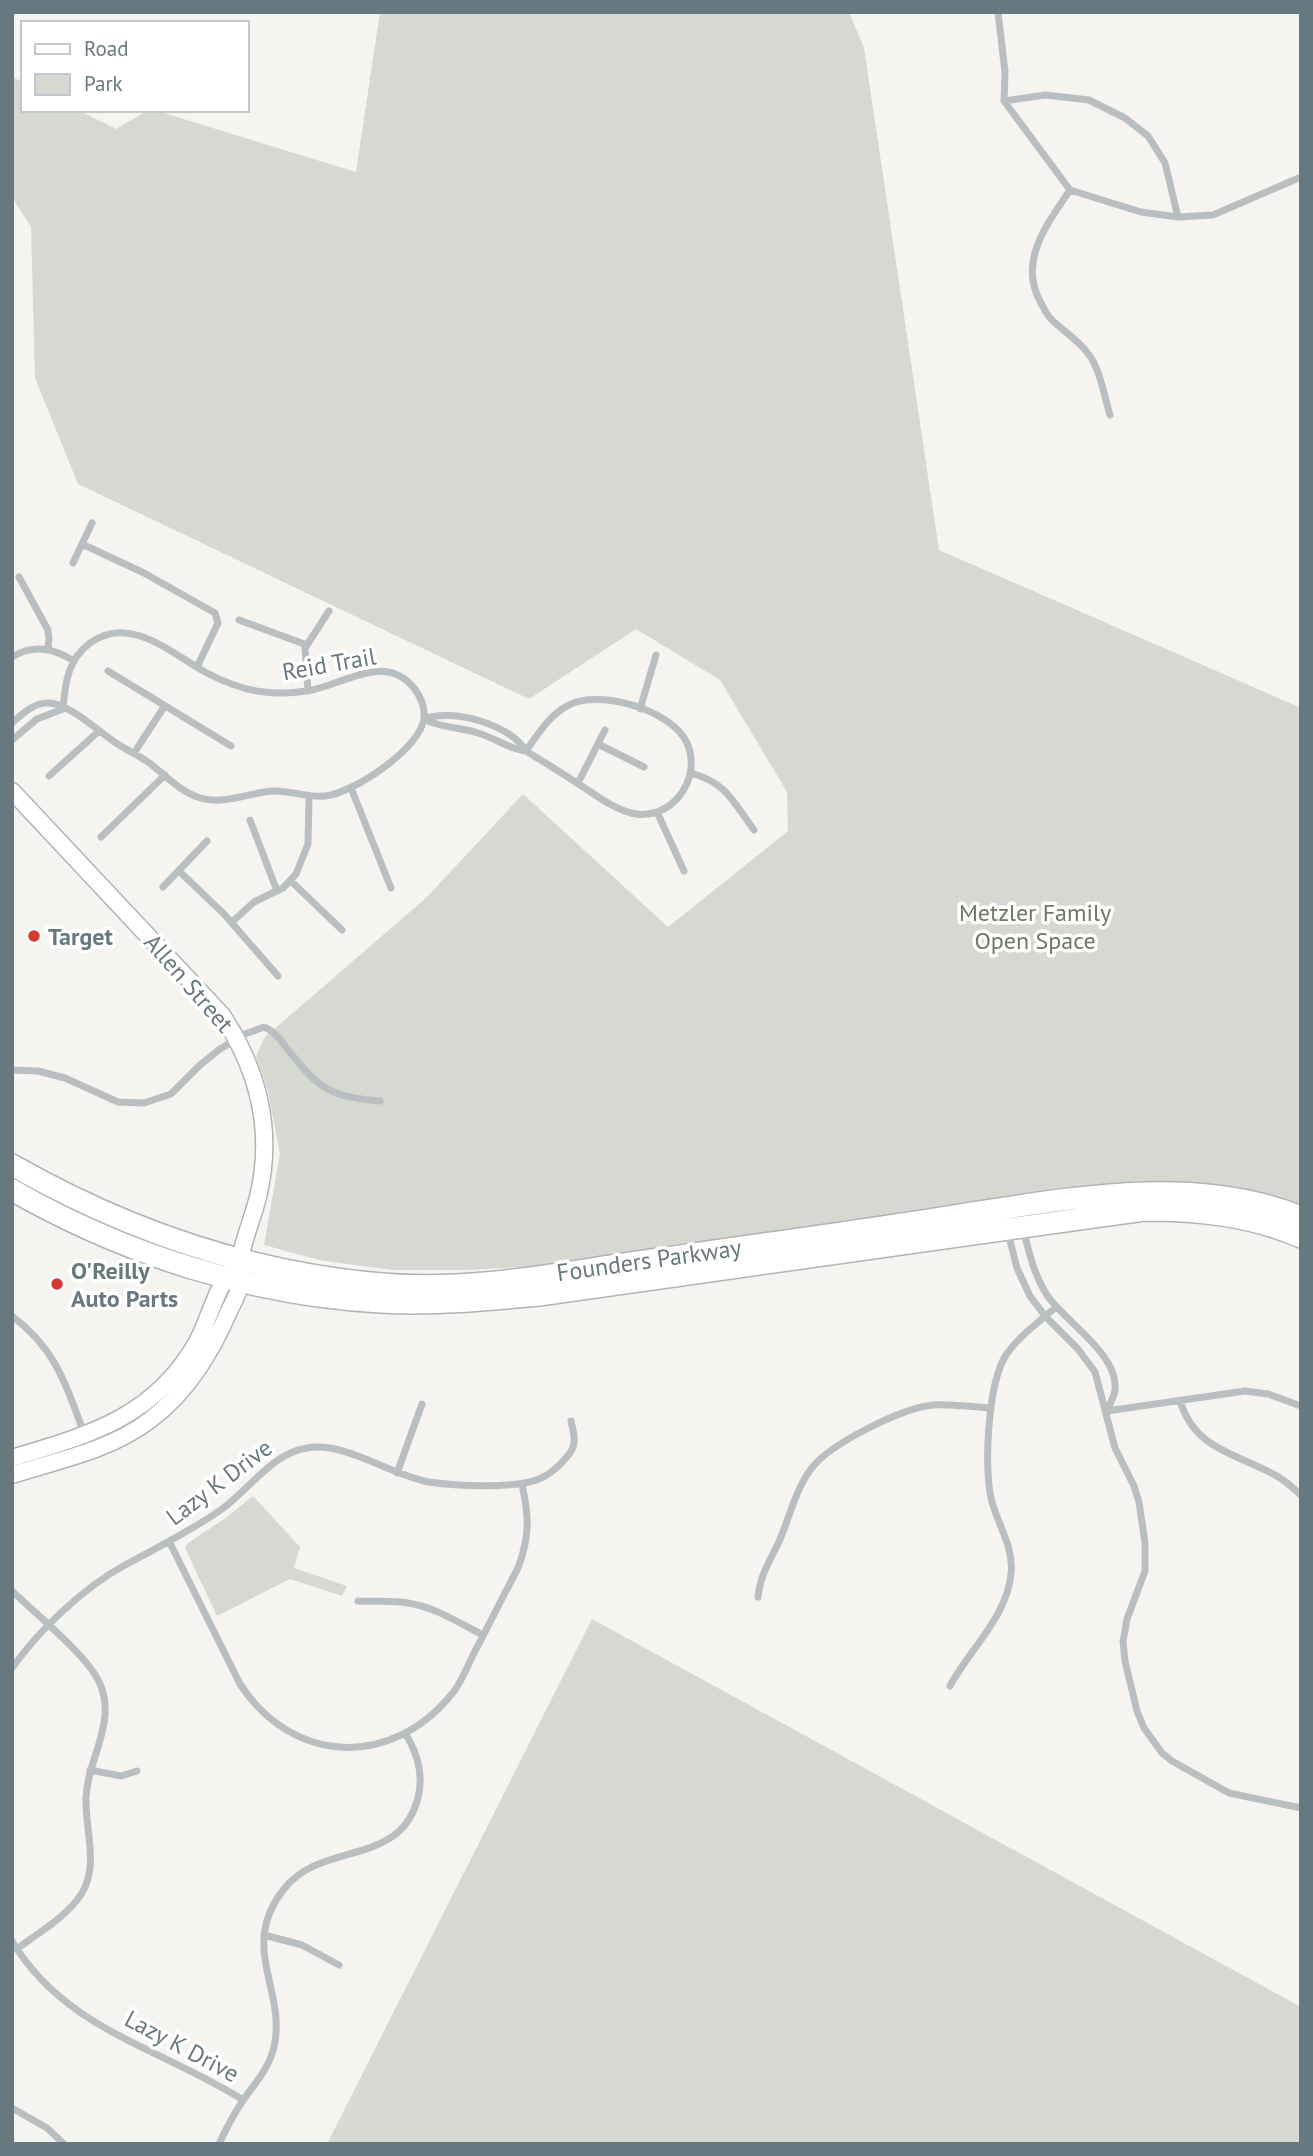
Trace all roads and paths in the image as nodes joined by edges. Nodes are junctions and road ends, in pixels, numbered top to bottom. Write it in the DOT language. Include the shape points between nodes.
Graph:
graph roads {
  1 [pos="998,12"];
  2 [pos="1004,101"];
  3 [pos="1301,177"];
  4 [pos="1070,190"];
  5 [pos="1178,217"];
  6 [pos="1110,415"];
  7 [pos="92,523"];
  8 [pos="82,544"];
  9 [pos="73,563"];
  10 [pos="19,577"];
  11 [pos="328,611"];
  12 [pos="239,620"];
  13 [pos="307,645"];
  14 [pos="48,649"];
  15 [pos="656,656"];
  16 [pos="12,657"];
  17 [pos="74,661"];
  18 [pos="197,667"];
  19 [pos="108,671"];
  20 [pos="308,691"];
  21 [pos="164,706"];
  22 [pos="63,709"];
  23 [pos="640,709"];
  24 [pos="424,719"];
  25 [pos="12,723"];
  26 [pos="605,730"];
  27 [pos="99,731"];
  28 [pos="12,740"];
  29 [pos="598,744"];
  30 [pos="231,746"];
  31 [pos="526,751"];
  32 [pos="134,753"];
  33 [pos="644,767"];
  34 [pos="691,773"];
  35 [pos="165,775"];
  36 [pos="49,776"];
  37 [pos="578,783"];
  38 [pos="351,788"];
  39 [pos="12,791"];
  40 [pos="309,797"];
  41 [pos="657,812"];
  42 [pos="250,820"];
  43 [pos="754,830"];
  44 [pos="100,837"];
  45 [pos="207,841"];
  46 [pos="179,871"];
  47 [pos="684,871"];
  48 [pos="290,881"];
  49 [pos="163,887"];
  50 [pos="391,888"];
  51 [pos="277,891"];
  52 [pos="232,922"];
  53 [pos="342,930"];
  54 [pos="278,976"];
  55 [pos="238,1040"];
  56 [pos="12,1070"];
  57 [pos="380,1101"];
  58 [pos="12,1165"];
  59 [pos="12,1190"];
  60 [pos="1013,1217"];
  61 [pos="1301,1217"];
  62 [pos="1301,1237"];
  63 [pos="236,1273"];
  64 [pos="1056,1307"];
  65 [pos="12,1316"];
  66 [pos="1045,1317"];
  67 [pos="1180,1401"];
  68 [pos="422,1404"];
  69 [pos="1301,1406"];
  70 [pos="992,1408"];
  71 [pos="1107,1411"];
  72 [pos="133,1412"];
  73 [pos="571,1421"];
  74 [pos="85,1436"];
  75 [pos="117,1440"];
  76 [pos="12,1458"];
  77 [pos="397,1473"];
  78 [pos="12,1475"];
  79 [pos="522,1484"];
  80 [pos="1301,1496"];
  81 [pos="170,1543"];
  82 [pos="12,1591"];
  83 [pos="758,1597"];
  84 [pos="358,1601"];
  85 [pos="47,1624"];
  86 [pos="483,1635"];
  87 [pos="12,1668"];
  88 [pos="950,1686"];
  89 [pos="405,1733"];
  90 [pos="90,1770"];
  91 [pos="138,1772"];
  92 [pos="1301,1808"];
  93 [pos="264,1935"];
  94 [pos="12,1941"];
  95 [pos="17,1949"];
  96 [pos="339,1965"];
  97 [pos="243,2100"];
  98 [pos="12,2108"];
  99 [pos="64,2144"];
  100 [pos="219,2144"];
  1 -- 2 [label="street" via="1006,72"];
  2 -- 4 [label="street"];
  2 -- 5 [label="street" via="1045,95 1089,100 1125,118 1147,136 1165,163"];
  3 -- 5 [label="street" via="1213,215"];
  4 -- 5 [label="street" via="1141,212"];
  4 -- 6 [label="street" via="1043,230 1031,274 1050,318 1083,346 1094,364"];
  7 -- 8 [label="street"];
  8 -- 9 [label="street"];
  8 -- 18 [label="street" via="215,613 218,623"];
  10 -- 14 [label="street" via="48,630"];
  11 -- 13 [label="street"];
  12 -- 13 [label="street"];
  13 -- 20 [label="street"];
  14 -- 16 [label="street" via="30,649"];
  14 -- 17 [label="street"];
  15 -- 23 [label="street"];
  17 -- 18 [label="street, Reid Trail" via="95,640 127,633 148,639"];
  17 -- 22 [label="street"];
  18 -- 20 [label="street, Reid Trail" via="260,692"];
  19 -- 21 [label="street"];
  20 -- 24 [label="street, Reid Trail" via="362,672 390,673 416,690"];
  21 -- 30 [label="street"];
  21 -- 32 [label="street"];
  22 -- 25 [label="street" via="38,705"];
  22 -- 27 [label="street"];
  22 -- 28 [label="street" via="37,719"];
  23 -- 31 [label="street" via="599,698 576,702 555,714"];
  23 -- 34 [label="street" via="682,734 690,752"];
  24 -- 31 [label="street"];
  24 -- 38 [label="street" via="411,744"];
  26 -- 29 [label="street"];
  27 -- 32 [label="street"];
  27 -- 36 [label="street"];
  29 -- 33 [label="street"];
  29 -- 37 [label="street"];
  31 -- 37 [label="street"];
  32 -- 35 [label="street"];
  34 -- 41 [label="street" via="680,796"];
  34 -- 43 [label="street" via="719,785"];
  35 -- 40 [label="street" via="187,793 208,800 279,791"];
  35 -- 44 [label="street"];
  37 -- 41 [label="street" via="624,811"];
  38 -- 40 [label="street"];
  38 -- 50 [label="street"];
  39 -- 55 [label="street, Allen Street" via="211,1002"];
  40 -- 48 [label="street" via="308,844"];
  41 -- 47 [label="street"];
  42 -- 51 [label="street"];
  45 -- 46 [label="street"];
  46 -- 49 [label="street"];
  46 -- 52 [label="street"];
  48 -- 51 [label="street"];
  48 -- 53 [label="street"];
  51 -- 52 [label="street" via="254,902"];
  52 -- 54 [label="street"];
  55 -- 56 [label="street" via="208,1058 172,1094 144,1102 118,1102 57,1075"];
  55 -- 57 [label="street" via="267,1027 322,1087 346,1098"];
  55 -- 63 [label="street, Allen Street" via="261,1099 265,1146 258,1198"];
  58 -- 63 [label="highway, Founders Parkway"];
  59 -- 63 [label="highway, Founders Parkway" via="106,1238 162,1259"];
  60 -- 61 [label="highway, Founders Parkway" via="1142,1192 1184,1192 1258,1204"];
  60 -- 62 [label="highway, Founders Parkway" via="1184,1210 1223,1214"];
  60 -- 63 [label="highway, Founders Parkway" via="538,1295 470,1301 353,1300 288,1291"];
  60 -- 64 [label="street" via="1037,1277"];
  60 -- 66 [label="street" via="1022,1280"];
  63 -- 72 [label="street" via="189,1355 167,1383"];
  63 -- 75 [label="street" via="217,1338 192,1379 154,1417"];
  64 -- 66 [label="street"];
  64 -- 71 [label="street" via="1090,1339 1111,1371 1115,1387"];
  65 -- 74 [label="street" via="36,1336 58,1366"];
  66 -- 70 [label="street" via="1006,1355 995,1381"];
  66 -- 71 [label="street" via="1089,1362"];
  67 -- 69 [label="street" via="1245,1391"];
  67 -- 71 [label="street"];
  67 -- 80 [label="street" via="1189,1424 1205,1440 1272,1474"];
  68 -- 77 [label="street"];
  70 -- 83 [label="street" via="920,1408 826,1452 800,1488 763,1572"];
  70 -- 88 [label="street" via="989,1491 1012,1572 1001,1608"];
  71 -- 92 [label="street" via="1115,1448 1139,1502 1145,1544 1145,1572 1123,1642 1144,1728 1172,1761 1229,1793"];
  72 -- 74 [label="street"];
  72 -- 75 [label="street"];
  73 -- 79 [label="street, Lazy K Drive" via="575,1443 568,1456 541,1479"];
  74 -- 76 [label="street"];
  75 -- 78 [label="street"];
  77 -- 79 [label="street, Lazy K Drive" via="456,1485"];
  77 -- 81 [label="street, Lazy K Drive" via="336,1450 296,1450 274,1463 225,1507"];
  79 -- 86 [label="street" via="528,1541"];
  81 -- 85 [label="street, Lazy K Drive" via="123,1566"];
  81 -- 89 [label="street" via="240,1684 269,1719 303,1740 324,1746 369,1747"];
  82 -- 85 [label="street"];
  84 -- 86 [label="street" via="424,1607"];
  85 -- 87 [label="street, Lazy K Drive"];
  85 -- 90 [label="street" via="89,1665 103,1692 106,1717"];
  86 -- 89 [label="street" via="454,1693 425,1722"];
  89 -- 93 [label="street" via="416,1752 420,1774 417,1801 407,1822 378,1846 317,1864 292,1880 276,1899"];
  90 -- 91 [label="street" via="121,1776"];
  90 -- 95 [label="street" via="85,1795 91,1861 84,1889 66,1911"];
  93 -- 96 [label="street" via="302,1945"];
  93 -- 97 [label="street" via="275,2044 267,2068"];
  94 -- 95 [label="street, Lazy K Drive"];
  95 -- 97 [label="street, Lazy K Drive" via="53,1993 88,2019"];
  97 -- 100 [label="street"];
  98 -- 99 [label="street"];
}
